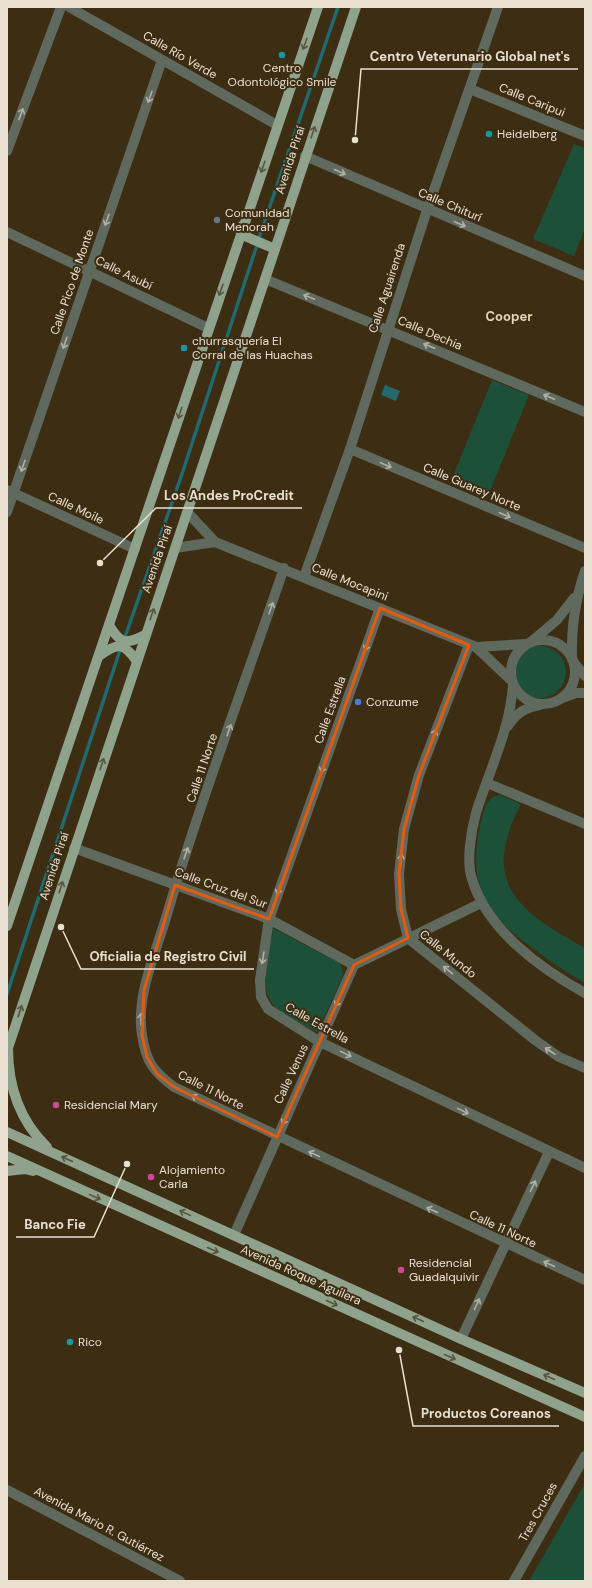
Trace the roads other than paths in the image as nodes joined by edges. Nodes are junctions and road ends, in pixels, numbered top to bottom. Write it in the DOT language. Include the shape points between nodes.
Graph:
graph roads {
  1 [pos="61,7"];
  2 [pos="69,7"];
  3 [pos="318,7"];
  4 [pos="356,7"];
  5 [pos="498,7"];
  6 [pos="162,60"];
  7 [pos="470,89"];
  8 [pos="277,125"];
  9 [pos="585,136"];
  10 [pos="7,151"];
  11 [pos="304,156"];
  12 [pos="427,210"];
  13 [pos="243,225"];
  14 [pos="7,232"];
  15 [pos="270,247"];
  16 [pos="90,271"];
  17 [pos="585,276"];
  18 [pos="265,280"];
  19 [pos="208,328"];
  20 [pos="388,329"];
  21 [pos="585,412"];
  22 [pos="350,450"];
  23 [pos="10,491"];
  24 [pos="7,512"];
  25 [pos="188,512"];
  26 [pos="215,542"];
  27 [pos="175,548"];
  28 [pos="585,548"];
  29 [pos="135,549"];
  30 [pos="284,568"];
  31 [pos="585,571"];
  32 [pos="304,577"];
  33 [pos="578,593"];
  34 [pos="380,608"];
  35 [pos="112,629"];
  36 [pos="141,637"];
  37 [pos="529,643"];
  38 [pos="472,646"];
  39 [pos="103,653"];
  40 [pos="134,656"];
  41 [pos="573,661"];
  42 [pos="585,676"];
  43 [pos="513,683"];
  44 [pos="585,693"];
  45 [pos="560,699"];
  46 [pos="544,704"];
  47 [pos="504,731"];
  48 [pos="487,783"];
  49 [pos="585,824"];
  50 [pos="74,848"];
  51 [pos="175,885"];
  52 [pos="481,903"];
  53 [pos="10,907"];
  54 [pos="269,919"];
  55 [pos="7,926"];
  56 [pos="408,938"];
  57 [pos="354,965"];
  58 [pos="585,993"];
  59 [pos="320,1042"];
  60 [pos="7,1049"];
  61 [pos="585,1068"];
  62 [pos="7,1132"];
  63 [pos="277,1137"];
  64 [pos="549,1152"];
  65 [pos="53,1153"];
  66 [pos="7,1156"];
  67 [pos="585,1168"];
  68 [pos="7,1171"];
  69 [pos="44,1173"];
  70 [pos="234,1235"];
  71 [pos="505,1244"];
  72 [pos="585,1280"];
  73 [pos="461,1339"];
  74 [pos="585,1393"];
  75 [pos="585,1417"];
  76 [pos="585,1456"];
  77 [pos="7,1490"];
  78 [pos="166,1578"];
  79 [pos="180,1581"];
  80 [pos="514,1581"];
  10 -- 1 [label="street, one-way"];
  2 -- 6 [label="street, Calle Río Verde"];
  3 -- 8 [label="main road, Avenida Piraí, one-way"];
  11 -- 4 [label="main road, Avenida Piraí, one-way"];
  5 -- 7 [label="street, Calle Aguairenda"];
  6 -- 8 [label="street, Calle Río Verde"];
  6 -- 16 [label="street, Calle Pico de Monte, one-way"];
  7 -- 9 [label="street, Calle Caripui"];
  7 -- 12 [label="street, Calle Aguairenda"];
  8 -- 13 [label="main road, Avenida Piraí, one-way"];
  11 -- 12 [label="street, Calle Chiturí, one-way"];
  11 -- 15 [label="main road, Avenida Piraí"];
  12 -- 17 [label="street, Calle Chiturí, one-way"];
  12 -- 20 [label="street, Calle Aguairenda"];
  13 -- 15 [label="main road" via="244,232 252,241"];
  13 -- 19 [label="main road, Avenida Piraí, one-way"];
  14 -- 16 [label="street, Calle Asubí"];
  15 -- 18 [label="main road, Avenida Piraí"];
  16 -- 19 [label="street, Calle Asubí"];
  16 -- 23 [label="street, Calle Pico de Monte, one-way"];
  20 -- 18 [label="street, Calle Dechia, one-way"];
  18 -- 25 [label="main road, Avenida Piraí"];
  19 -- 29 [label="main road, Avenida Piraí, one-way"];
  21 -- 20 [label="street, Calle Dechia, one-way"];
  20 -- 22 [label="street, Calle Aguairenda"];
  22 -- 28 [label="street, Calle Guarey Norte, one-way"];
  22 -- 32 [label="street, Calle Aguairenda"];
  23 -- 24 [label="street, Calle Pico de Monte"];
  23 -- 29 [label="street, Calle Moile"];
  25 -- 26 [label="street, Calle Mocapini"];
  25 -- 27 [label="main road, Avenida Piraí"];
  26 -- 27 [label="street, Calle Mocapini"];
  26 -- 30 [label="street, Calle Mocapini"];
  36 -- 27 [label="main road, Avenida Piraí, one-way"];
  29 -- 35 [label="main road, Avenida Piraí"];
  30 -- 32 [label="street, Calle Mocapini"];
  51 -- 30 [label="street, Calle 11 Norte, one-way"];
  31 -- 33 [label="street"];
  32 -- 34 [label="street, Calle Mocapini"];
  33 -- 37 [label="street" via="557,620"];
  33 -- 41 [label="street" via="572,626"];
  34 -- 38 [label="street, Calle Mocapini"];
  34 -- 54 [label="street, Calle Estrella, one-way"];
  35 -- 36 [label="main road" via="124,641"];
  35 -- 39 [label="main road, Avenida Piraí"];
  36 -- 40 [label="main road, Avenida Piraí"];
  37 -- 38 [label="street, Calle Mocapini"];
  37 -- 41 [label="street" via="550,640 560,644"];
  37 -- 43 [label="street" via="519,650 513,660 510,670"];
  38 -- 43 [label="street, Calle Mocapini"];
  56 -- 38 [label="street, Calle Mundo, one-way" via="401,909 399,874 404,829 419,775"];
  39 -- 40 [label="main road" via="119,646 126,648"];
  39 -- 53 [label="main road, Avenida Piraí"];
  50 -- 40 [label="main road, Avenida Piraí, one-way"];
  41 -- 42 [label="street"];
  41 -- 45 [label="street" via="573,683"];
  43 -- 46 [label="street" via="526,699"];
  43 -- 47 [label="street" via="512,701"];
  44 -- 45 [label="street" via="576,693"];
  45 -- 46 [label="street"];
  46 -- 47 [label="street" via="520,712"];
  47 -- 48 [label="street"];
  48 -- 49 [label="street"];
  48 -- 52 [label="street" via="476,815 470,847 471,878"];
  50 -- 51 [label="street, Calle Cruz del Sur"];
  60 -- 50 [label="main road, Avenida Piraí, one-way"];
  51 -- 54 [label="street, Calle Cruz del Sur"];
  63 -- 51 [label="street, Calle 11 Norte, one-way" via="174,1087 157,1074 147,1057 141,1015 144,990"];
  52 -- 56 [label="street"];
  52 -- 58 [label="street" via="503,930 541,966"];
  53 -- 55 [label="main road, Avenida Piraí"];
  54 -- 57 [label="street, Calle Cruz del Sur"];
  54 -- 59 [label="street, Calle Estrella, one-way" via="262,967 261,997 273,1013"];
  56 -- 57 [label="street"];
  61 -- 56 [label="street, Calle Mundo, one-way" via="559,1057 534,1040"];
  57 -- 59 [label="street, Calle Venus, one-way"];
  59 -- 63 [label="street, Calle Venus, one-way"];
  59 -- 64 [label="street, Calle Estrella, one-way"];
  60 -- 65 [label="main road" via="9,1074 18,1106 31,1128"];
  62 -- 65 [label="main road, Avenida Roque Aguilera"];
  63 -- 70 [label="street, Calle Venus"];
  71 -- 63 [label="street, Calle 11 Norte, one-way"];
  64 -- 67 [label="street, Calle Estrella"];
  71 -- 64 [label="street, one-way"];
  70 -- 65 [label="main road, Avenida Roque Aguilera, one-way"];
  66 -- 69 [label="main road, Avenida Roque Aguilera"];
  68 -- 69 [label="main road"];
  69 -- 75 [label="main road, Avenida Roque Aguilera, one-way"];
  73 -- 70 [label="main road, Avenida Roque Aguilera, one-way"];
  72 -- 71 [label="street, Calle 11 Norte, one-way"];
  73 -- 71 [label="street, one-way"];
  74 -- 73 [label="main road, Avenida Roque Aguilera, one-way"];
  76 -- 80 [label="street, Tres Cruces"];
  77 -- 78 [label="street, Avenida Mario R. Gutiérrez"];
  78 -- 79 [label="street, Avenida Mario R. Gutiérrez"];
}
